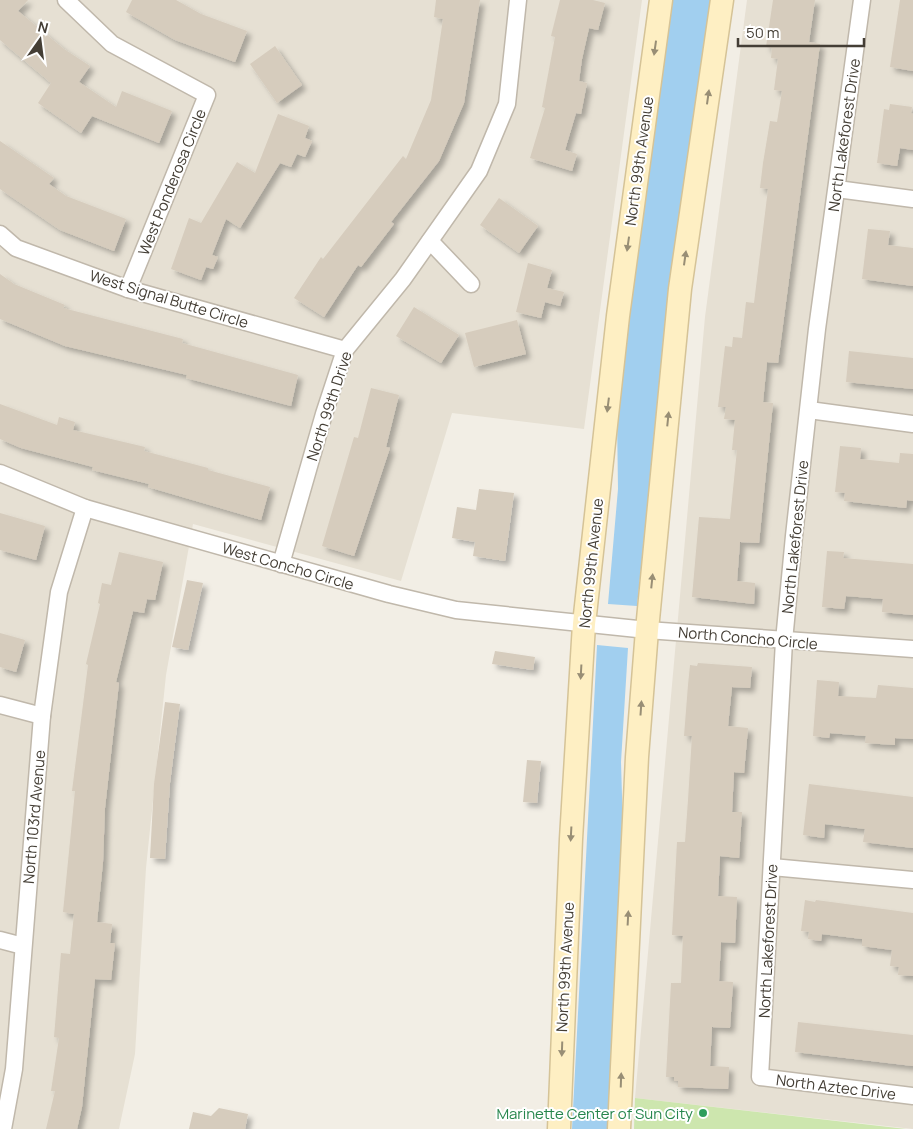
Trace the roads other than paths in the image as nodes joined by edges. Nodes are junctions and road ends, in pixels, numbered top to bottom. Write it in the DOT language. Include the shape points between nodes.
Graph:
graph roads {
  1 [pos="66,0"];
  2 [pos="518,0"];
  3 [pos="661,0"];
  4 [pos="722,0"];
  5 [pos="862,0"];
  6 [pos="837,188"];
  7 [pos="913,199"];
  8 [pos="0,234"];
  9 [pos="430,241"];
  10 [pos="471,284"];
  11 [pos="128,289"];
  12 [pos="345,350"];
  13 [pos="808,410"];
  14 [pos="913,424"];
  15 [pos="0,473"];
  16 [pos="85,508"];
  17 [pos="281,564"];
  18 [pos="584,624"];
  19 [pos="647,630"];
  20 [pos="784,641"];
  21 [pos="913,650"];
  22 [pos="0,705"];
  23 [pos="42,716"];
  24 [pos="772,867"];
  25 [pos="913,880"];
  26 [pos="0,940"];
  27 [pos="23,946"];
  28 [pos="760,1077"];
  29 [pos="913,1096"];
  30 [pos="3,1129"];
  31 [pos="559,1129"];
  32 [pos="619,1129"];
  1 -- 11 [label="street, West Ponderosa Circle" via="112,44 207,96"];
  2 -- 9 [label="street, North 99th Drive" via="507,104 479,171"];
  3 -- 18 [label="main road, North 99th Avenue, one-way" via="618,316"];
  19 -- 4 [label="main road, one-way" via="680,289"];
  5 -- 6 [label="street, North Lakeforest Drive"];
  6 -- 7 [label="street"];
  6 -- 13 [label="street, North Lakeforest Drive"];
  8 -- 11 [label="street, West Signal Butte Circle" via="16,248"];
  9 -- 10 [label="street"];
  9 -- 12 [label="street, North 99th Drive"];
  11 -- 12 [label="street, West Signal Butte Circle"];
  12 -- 17 [label="street, North 99th Drive"];
  13 -- 14 [label="street"];
  13 -- 20 [label="street, North Lakeforest Drive"];
  15 -- 16 [label="street, West Concho Circle"];
  16 -- 17 [label="street, West Concho Circle"];
  16 -- 23 [label="street, North 103rd Avenue" via="60,592"];
  17 -- 18 [label="street, West Concho Circle" via="448,609"];
  18 -- 19 [label="street, North Concho Circle"];
  18 -- 31 [label="main road, North 99th Avenue, one-way"];
  19 -- 20 [label="street, North Concho Circle"];
  32 -- 19 [label="main road, one-way" via="636,777"];
  20 -- 21 [label="street, North Concho Circle"];
  20 -- 24 [label="street, North Lakeforest Drive"];
  22 -- 23 [label="street"];
  23 -- 27 [label="street, North 103rd Avenue"];
  24 -- 25 [label="street"];
  24 -- 28 [label="street, North Lakeforest Drive"];
  26 -- 27 [label="street"];
  27 -- 30 [label="street, North 103rd Avenue" via="14,1068"];
  28 -- 29 [label="street, North Aztec Drive"];
}
